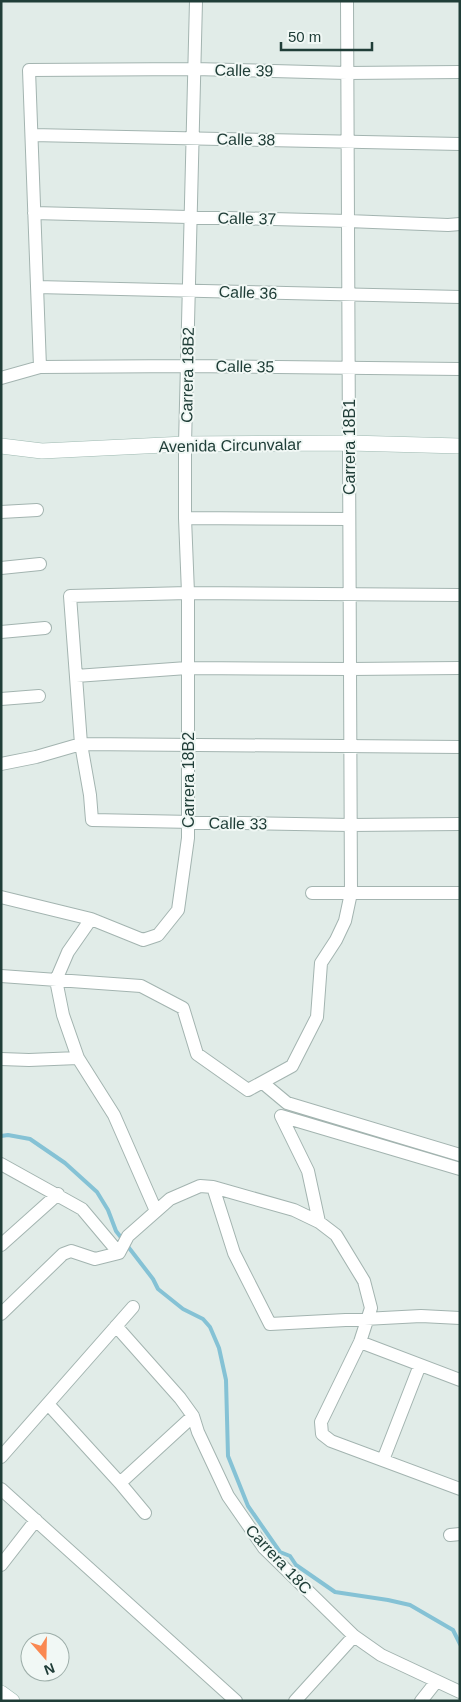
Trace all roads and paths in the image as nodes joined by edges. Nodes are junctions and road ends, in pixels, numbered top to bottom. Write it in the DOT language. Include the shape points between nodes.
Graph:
graph roads {
  1 [pos="196,1"];
  2 [pos="347,1"];
  3 [pos="194,69"];
  4 [pos="460,72"];
  5 [pos="347,73"];
  6 [pos="32,135"];
  7 [pos="193,137"];
  8 [pos="348,141"];
  9 [pos="460,144"];
  10 [pos="34,213"];
  11 [pos="191,217"];
  12 [pos="348,221"];
  13 [pos="460,224"];
  14 [pos="37,287"];
  15 [pos="189,290"];
  16 [pos="348,295"];
  17 [pos="460,297"];
  18 [pos="187,366"];
  19 [pos="40,367"];
  20 [pos="349,368"];
  21 [pos="460,369"];
  22 [pos="1,378"];
  23 [pos="349,443"];
  24 [pos="186,444"];
  25 [pos="1,446"];
  26 [pos="460,446"];
  27 [pos="37,510"];
  28 [pos="1,512"];
  29 [pos="185,518"];
  30 [pos="349,519"];
  31 [pos="40,564"];
  32 [pos="1,568"];
  33 [pos="188,593"];
  34 [pos="350,594"];
  35 [pos="460,595"];
  36 [pos="45,628"];
  37 [pos="1,632"];
  38 [pos="187,668"];
  39 [pos="460,668"];
  40 [pos="350,669"];
  41 [pos="76,676"];
  42 [pos="39,696"];
  43 [pos="1,699"];
  44 [pos="81,744"];
  45 [pos="188,745"];
  46 [pos="350,747"];
  47 [pos="460,747"];
  48 [pos="1,764"];
  49 [pos="188,822"];
  50 [pos="460,824"];
  51 [pos="350,825"];
  52 [pos="312,893"];
  53 [pos="351,893"];
  54 [pos="460,893"];
  55 [pos="1,897"];
  56 [pos="91,919"];
  57 [pos="1,976"];
  58 [pos="56,980"];
  59 [pos="78,1058"];
  60 [pos="1,1059"];
  61 [pos="264,1083"];
  62 [pos="460,1155"];
  63 [pos="1,1164"];
  64 [pos="460,1169"];
  65 [pos="213,1187"];
  66 [pos="58,1194"];
  67 [pos="156,1211"];
  68 [pos="319,1222"];
  69 [pos="1,1245"];
  70 [pos="119,1253"];
  71 [pos="134,1307"];
  72 [pos="1,1314"];
  73 [pos="368,1318"];
  74 [pos="460,1318"];
  75 [pos="116,1326"];
  76 [pos="360,1342"];
  77 [pos="420,1364"];
  78 [pos="460,1380"];
  79 [pos="48,1404"];
  80 [pos="193,1416"];
  81 [pos="1,1457"];
  82 [pos="383,1460"];
  83 [pos="120,1483"];
  84 [pos="1,1489"];
  85 [pos="460,1489"];
  86 [pos="145,1513"];
  87 [pos="36,1520"];
  88 [pos="1,1565"];
  89 [pos="354,1636"];
  90 [pos="436,1682"];
  91 [pos="460,1692"];
  92 [pos="1,1693"];
  93 [pos="12,1701"];
  94 [pos="236,1701"];
  95 [pos="295,1701"];
  96 [pos="421,1701"];
  1 -- 3 [label="street, Carrera 18B2"];
  2 -- 5 [label="street, Carrera 18B1"];
  3 -- 5 [label="street, Calle 39"];
  3 -- 6 [label="street, Calle 39" via="29,70"];
  3 -- 7 [label="street, Carrera 18B2"];
  4 -- 5 [label="street, Calle 39"];
  5 -- 8 [label="street, Carrera 18B1"];
  6 -- 7 [label="street, Calle 38"];
  6 -- 10 [label="street"];
  7 -- 8 [label="street, Calle 38"];
  7 -- 11 [label="street, Carrera 18B2"];
  8 -- 9 [label="street, Calle 38"];
  8 -- 12 [label="street, Carrera 18B1"];
  10 -- 11 [label="street, Calle 37"];
  10 -- 14 [label="street"];
  11 -- 12 [label="street, Calle 37"];
  11 -- 15 [label="street, Carrera 18B2"];
  12 -- 13 [label="street, Calle 37"];
  12 -- 16 [label="street, Carrera 18B1"];
  14 -- 15 [label="street, Calle 36"];
  14 -- 19 [label="street"];
  15 -- 16 [label="street, Calle 36"];
  15 -- 18 [label="street, Carrera 18B2"];
  16 -- 17 [label="street, Calle 36"];
  16 -- 20 [label="street, Carrera 18B1"];
  18 -- 19 [label="street, Calle 35"];
  18 -- 20 [label="street, Calle 35"];
  18 -- 24 [label="street, Carrera 18B2"];
  19 -- 22 [label="street, Calle 35"];
  20 -- 21 [label="street, Calle 35"];
  20 -- 23 [label="street, Carrera 18B1"];
  23 -- 24 [label="main road, Avenida Circunvalar"];
  23 -- 26 [label="main road, Avenida Circunvalar"];
  23 -- 30 [label="street, Carrera 18B1"];
  24 -- 25 [label="main road, Avenida Circunvalar" via="42,451"];
  24 -- 29 [label="street, Carrera 18B2"];
  27 -- 28 [label="street"];
  29 -- 30 [label="street"];
  29 -- 33 [label="street, Carrera 18B2"];
  30 -- 34 [label="street, Carrera 18B1"];
  31 -- 32 [label="street"];
  33 -- 34 [label="street"];
  33 -- 38 [label="street, Carrera 18B2"];
  33 -- 41 [label="street" via="70,596"];
  34 -- 35 [label="street"];
  34 -- 40 [label="street, Carrera 18B1"];
  36 -- 37 [label="street"];
  38 -- 40 [label="street"];
  38 -- 41 [label="street"];
  38 -- 45 [label="street, Carrera 18B2"];
  39 -- 40 [label="street"];
  40 -- 46 [label="street, Carrera 18B1"];
  41 -- 44 [label="street"];
  42 -- 43 [label="street"];
  44 -- 45 [label="street"];
  44 -- 48 [label="street"];
  44 -- 49 [label="street, Calle 33" via="92,820"];
  45 -- 46 [label="street"];
  45 -- 49 [label="street, Carrera 18B2"];
  46 -- 47 [label="street"];
  46 -- 51 [label="street, Carrera 18B1"];
  49 -- 51 [label="street, Calle 33"];
  49 -- 56 [label="street, Carrera 18B2" via="178,910 158,934 143,940"];
  50 -- 51 [label="street, Calle 33"];
  51 -- 53 [label="street, Carrera 18B1"];
  52 -- 53 [label="street"];
  53 -- 54 [label="street"];
  53 -- 61 [label="street, Carrera 18B1" via="345,920 320,963 317,1017 292,1066"];
  55 -- 56 [label="street, Carrera 18B2"];
  56 -- 58 [label="street" via="68,952"];
  57 -- 58 [label="street"];
  58 -- 59 [label="street" via="63,1015"];
  58 -- 61 [label="street" via="141,986 183,1008 197,1054 248,1090"];
  59 -- 60 [label="street"];
  59 -- 67 [label="street" via="114,1115"];
  61 -- 62 [label="street" via="287,1103"];
  63 -- 66 [label="street"];
  64 -- 68 [label="street" via="280,1116 308,1171"];
  65 -- 67 [label="street" via="200,1186 170,1199"];
  65 -- 68 [label="street" via="294,1210"];
  65 -- 73 [label="street" via="234,1253 270,1324"];
  66 -- 69 [label="street"];
  66 -- 70 [label="street" via="82,1208"];
  67 -- 70 [label="street" via="128,1236"];
  68 -- 73 [label="street" via="336,1235 364,1281 370,1308"];
  70 -- 72 [label="street" via="95,1259 71,1251 64,1254"];
  71 -- 75 [label="street"];
  73 -- 74 [label="street"];
  73 -- 76 [label="street"];
  75 -- 79 [label="street"];
  75 -- 80 [label="street, Carrera 18C"];
  76 -- 77 [label="street"];
  76 -- 82 [label="street" via="321,1422 322,1434 331,1441"];
  77 -- 78 [label="street"];
  77 -- 82 [label="street"];
  79 -- 81 [label="street"];
  79 -- 83 [label="street"];
  80 -- 83 [label="street"];
  80 -- 89 [label="street, Carrera 18C" via="228,1496 242,1518 264,1548"];
  82 -- 85 [label="street"];
  83 -- 86 [label="street"];
  84 -- 87 [label="street"];
  87 -- 88 [label="street"];
  87 -- 94 [label="street"];
  89 -- 90 [label="street, Carrera 18C" via="380,1655"];
  89 -- 95 [label="street"];
  90 -- 91 [label="street, Carrera 18C"];
  90 -- 96 [label="street"];
  92 -- 93 [label="main road"];
}
